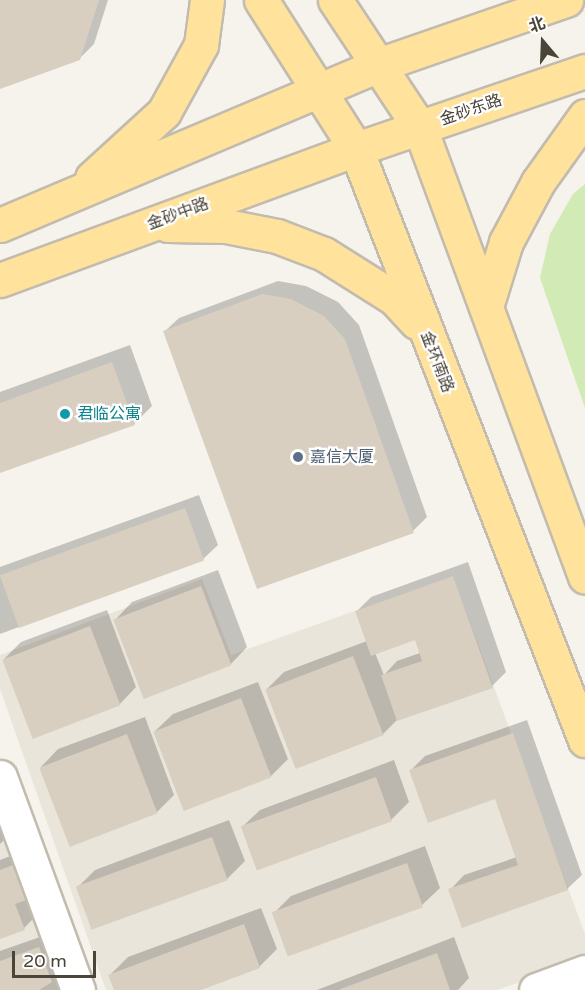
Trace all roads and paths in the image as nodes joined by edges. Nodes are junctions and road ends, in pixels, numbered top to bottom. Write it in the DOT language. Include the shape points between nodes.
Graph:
graph roads {
  1 [pos="207,0"];
  2 [pos="261,0"];
  3 [pos="335,0"];
  4 [pos="566,0"];
  5 [pos="381,64"];
  6 [pos="585,71"];
  7 [pos="320,88"];
  8 [pos="585,116"];
  9 [pos="420,128"];
  10 [pos="356,149"];
  11 [pos="76,193"];
  12 [pos="151,224"];
  13 [pos="0,225"];
  14 [pos="0,280"];
  15 [pos="486,307"];
  16 [pos="424,331"];
  17 [pos="585,577"];
  18 [pos="585,740"];
  19 [pos="0,777"];
  20 [pos="585,972"];
  21 [pos="78,990"];
  22 [pos="536,990"];
  1 -- 11 [label="main road" via="201,45 164,112"];
  2 -- 7 [label="main road, 金环南路"];
  3 -- 5 [label="main road"];
  4 -- 5 [label="main road"];
  5 -- 7 [label="main road"];
  5 -- 9 [label="main road"];
  6 -- 9 [label="main road, 金砂东路"];
  7 -- 10 [label="main road, 金环南路"];
  7 -- 11 [label="main road"];
  8 -- 15 [label="main road" via="538,182 506,242"];
  9 -- 10 [label="main road, 金砂东路"];
  9 -- 15 [label="main road"];
  10 -- 12 [label="main road, 金砂中路"];
  10 -- 16 [label="main road, 金环南路"];
  11 -- 13 [label="main road"];
  12 -- 14 [label="main road, 金砂中路"];
  12 -- 16 [label="main road" via="226,226 277,236 324,254 394,298"];
  15 -- 17 [label="main road"];
  16 -- 18 [label="main road, 金环南路"];
  19 -- 21 [label="street"];
  20 -- 22 [label="street"];
}
